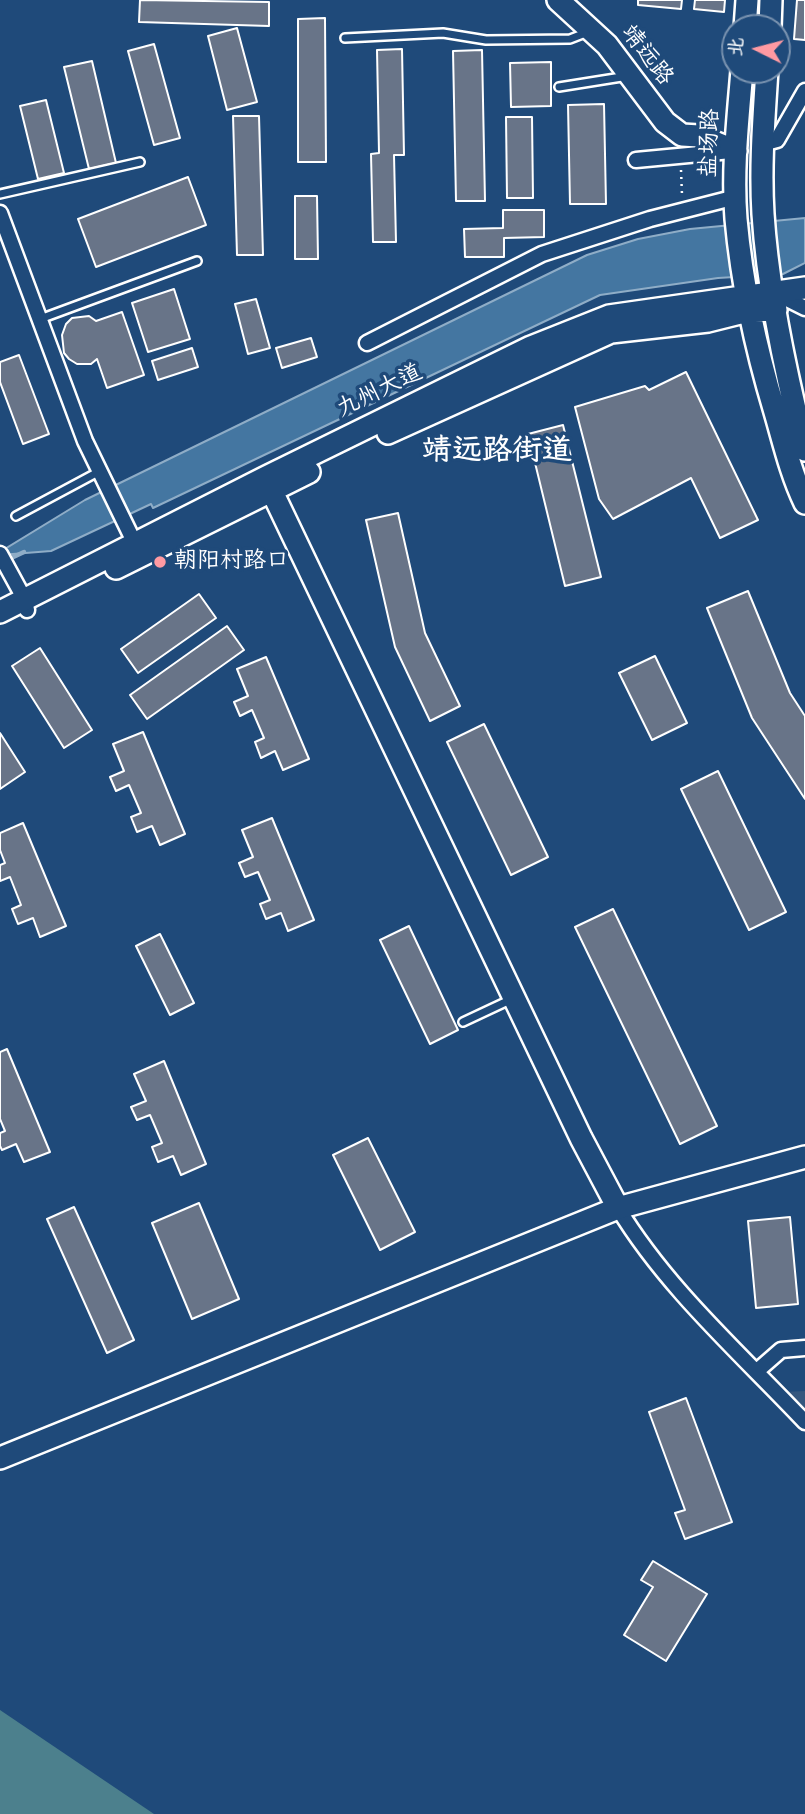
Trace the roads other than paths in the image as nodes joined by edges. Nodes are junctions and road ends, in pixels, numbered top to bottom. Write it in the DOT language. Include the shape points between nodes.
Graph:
graph roads {
  1 [pos="558,0"];
  2 [pos="592,31"];
  3 [pos="345,38"];
  4 [pos="629,76"];
  5 [pos="741,84"];
  6 [pos="766,84"];
  7 [pos="559,87"];
  8 [pos="805,91"];
  9 [pos="762,144"];
  10 [pos="736,151"];
  11 [pos="636,160"];
  12 [pos="140,162"];
  13 [pos="0,194"];
  14 [pos="736,207"];
  15 [pos="0,214"];
  16 [pos="197,261"];
  17 [pos="805,288"];
  18 [pos="774,294"];
  19 [pos="746,298"];
  20 [pos="805,308"];
  21 [pos="40,319"];
  22 [pos="367,343"];
  23 [pos="805,450"];
  24 [pos="100,471"];
  25 [pos="269,484"];
  26 [pos="805,503"];
  27 [pos="16,516"];
  28 [pos="133,541"];
  29 [pos="0,554"];
  30 [pos="26,605"];
  31 [pos="0,612"];
  32 [pos="0,623"];
  33 [pos="515,998"];
  34 [pos="463,1022"];
  35 [pos="805,1157"];
  36 [pos="618,1208"];
  37 [pos="805,1348"];
  38 [pos="757,1371"];
  39 [pos="805,1422"];
  40 [pos="0,1458"];
  1 -- 2 [label="street, 靖远路"];
  2 -- 3 [label="lane" via="570,39 486,40 443,33"];
  2 -- 4 [label="street, 靖远路"];
  4 -- 7 [label="lane"];
  4 -- 10 [label="street, 靖远路" via="682,135 699,136"];
  5 -- 10 [label="street, 盐场路"];
  6 -- 9 [label="street"];
  8 -- 9 [label="street" via="777,140"];
  9 -- 18 [label="street" via="763,214"];
  10 -- 11 [label="street"];
  10 -- 14 [label="street, 盐场路"];
  12 -- 13 [label="lane"];
  14 -- 19 [label="street, 盐场路"];
  14 -- 22 [label="street" via="682,211 542,254"];
  15 -- 21 [label="street"];
  16 -- 21 [label="lane"];
  17 -- 18 [label="street, 九州大道"];
  18 -- 19 [label="street, 九州大道"];
  18 -- 20 [label="street"];
  18 -- 23 [label="street" via="789,388"];
  19 -- 25 [label="street, 九州大道" via="609,316 531,347"];
  19 -- 26 [label="street" via="772,402"];
  21 -- 24 [label="street"];
  24 -- 27 [label="lane"];
  24 -- 28 [label="street"];
  25 -- 28 [label="street, 九州大道"];
  25 -- 33 [label="street"];
  28 -- 30 [label="street, 九州大道"];
  29 -- 30 [label="street"];
  30 -- 31 [label="street, 九州大道"];
  30 -- 32 [label="street"];
  33 -- 34 [label="lane"];
  33 -- 36 [label="street"];
  35 -- 36 [label="street"];
  36 -- 38 [label="street" via="633,1233 705,1319"];
  36 -- 40 [label="street"];
  37 -- 38 [label="street" via="781,1350"];
  38 -- 39 [label="street"];
}
